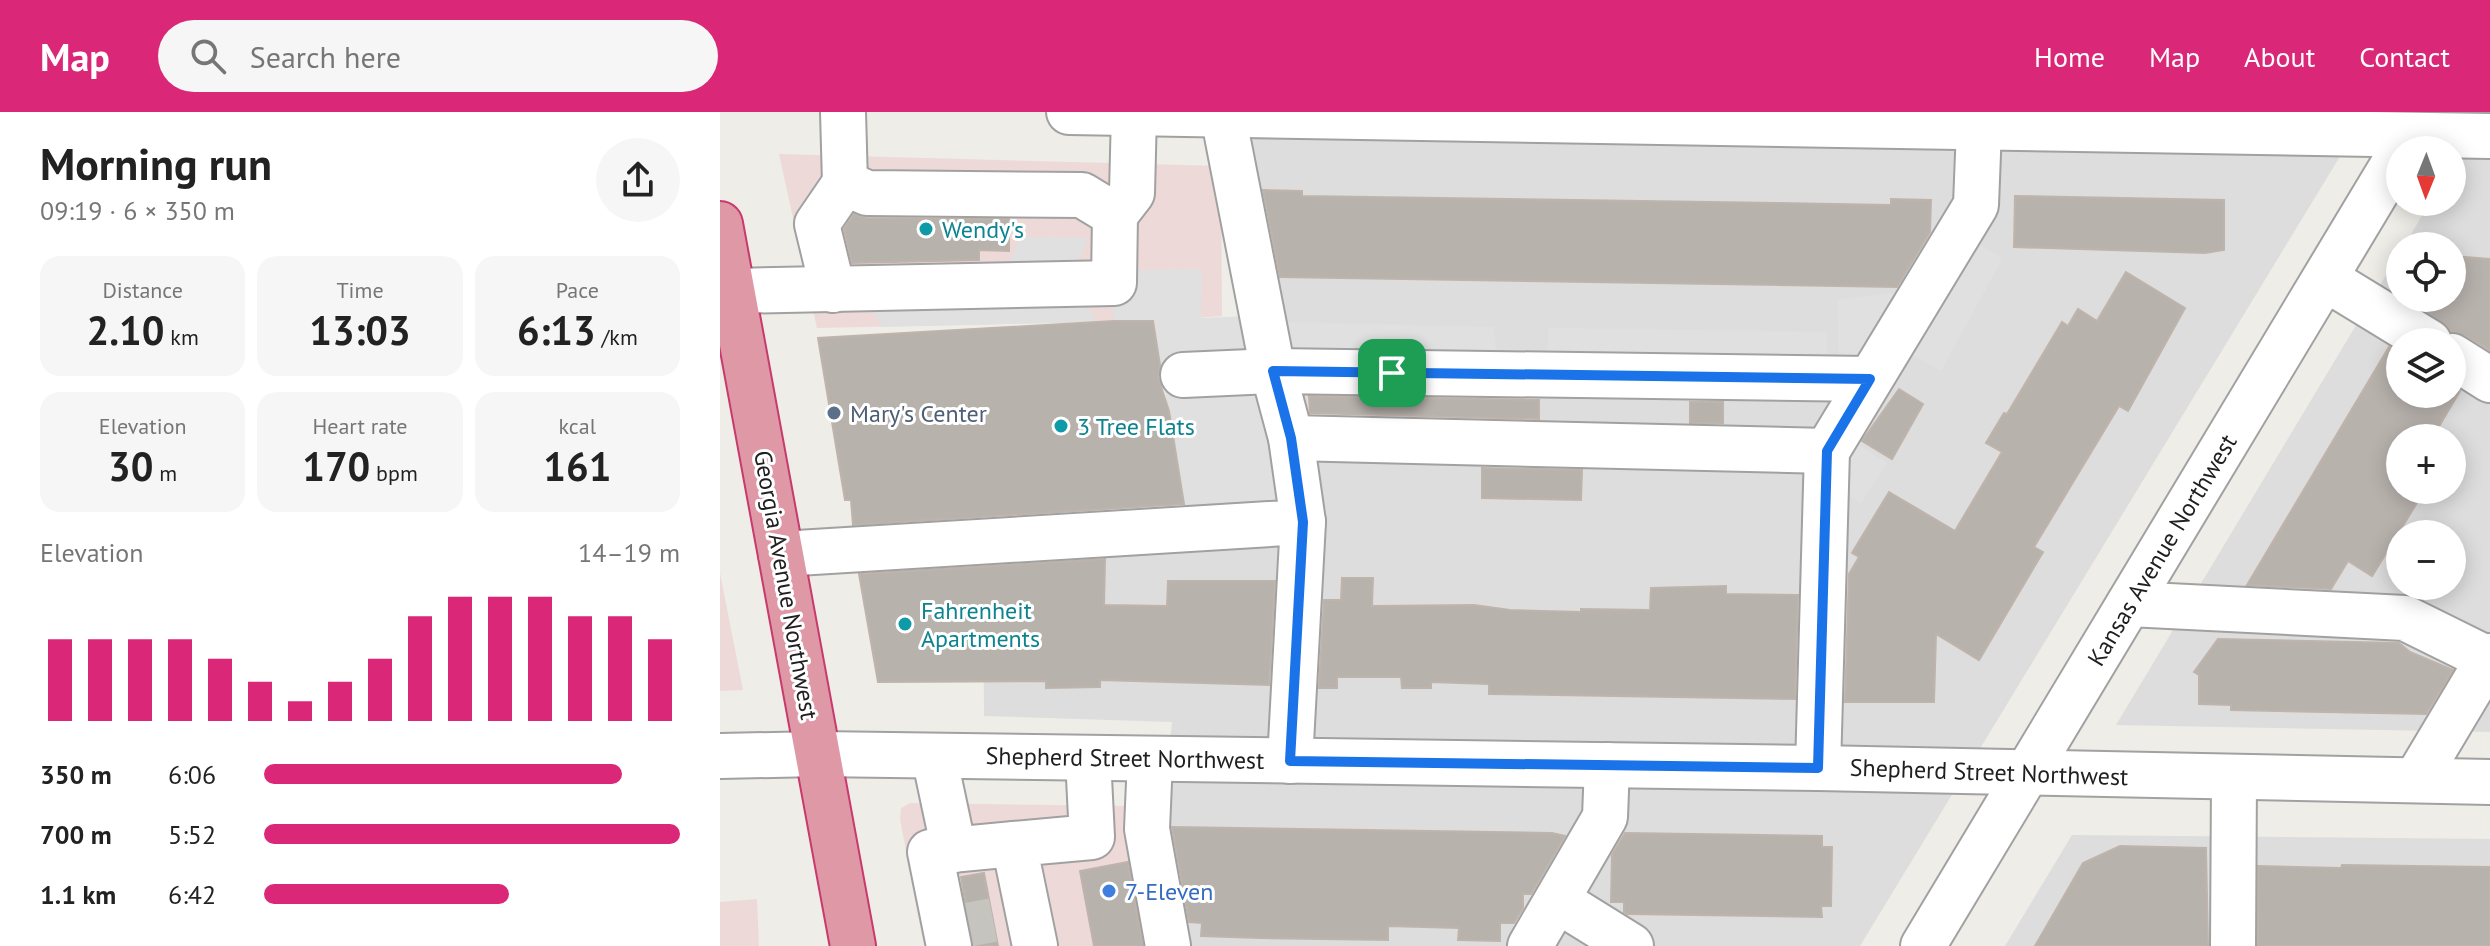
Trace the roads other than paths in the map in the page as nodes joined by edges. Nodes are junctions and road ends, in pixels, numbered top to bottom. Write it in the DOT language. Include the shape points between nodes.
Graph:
graph roads {
  1 [pos="843,112"];
  2 [pos="1069,112"];
  3 [pos="1134,113"];
  4 [pos="1210,114"];
  5 [pos="1638,117"];
  6 [pos="1887,120"];
  7 [pos="2135,121"];
  8 [pos="1979,128"];
  9 [pos="2392,136"];
  10 [pos="2466,136"];
  11 [pos="2490,136"];
  12 [pos="2386,176"];
  13 [pos="845,183"];
  14 [pos="1115,215"];
  15 [pos="720,224"];
  16 [pos="2326,279"];
  17 [pos="833,290"];
  18 [pos="732,291"];
  19 [pos="2406,328"];
  20 [pos="2466,365"];
  21 [pos="1273,371"];
  22 [pos="1183,375"];
  23 [pos="1870,379"];
  24 [pos="2490,380"];
  25 [pos="1291,438"];
  26 [pos="1827,451"];
  27 [pos="1303,522"];
  28 [pos="781,554"];
  29 [pos="2129,604"];
  30 [pos="2489,658"];
  31 [pos="818,754"];
  32 [pos="720,756"];
  33 [pos="934,756"];
  34 [pos="1088,758"];
  35 [pos="1150,759"];
  36 [pos="1290,761"];
  37 [pos="1607,765"];
  38 [pos="1818,768"];
  39 [pos="2026,774"];
  40 [pos="2234,778"];
  41 [pos="2416,780"];
  42 [pos="2490,782"];
  43 [pos="1014,844"];
  44 [pos="954,850"];
  45 [pos="1557,900"];
  46 [pos="984,930"];
  47 [pos="853,946"];
  48 [pos="1168,946"];
  49 [pos="1530,946"];
  50 [pos="1631,946"];
  51 [pos="1923,946"];
  52 [pos="2233,946"];
  1 -- 13 [label="street"];
  2 -- 3 [label="street"];
  3 -- 4 [label="street"];
  3 -- 14 [label="street" via="1132,193"];
  4 -- 5 [label="street"];
  4 -- 21 [label="street"];
  5 -- 6 [label="street"];
  6 -- 8 [label="street"];
  7 -- 8 [label="street"];
  7 -- 9 [label="street"];
  8 -- 23 [label="street" via="1976,205"];
  10 -- 11 [label="street"];
  12 -- 16 [label="street, Kansas Avenue Northwest"];
  13 -- 14 [label="street" via="867,193 1082,195"];
  13 -- 17 [label="street" via="817,224"];
  14 -- 17 [label="street" via="1114,283"];
  15 -- 18 [label="highway, Georgia Avenue Northwest"];
  16 -- 19 [label="street"];
  16 -- 29 [label="street, Kansas Avenue Northwest"];
  17 -- 18 [label="street"];
  18 -- 28 [label="highway, Georgia Avenue Northwest"];
  20 -- 24 [label="street"];
  21 -- 22 [label="street"];
  21 -- 23 [label="street"];
  21 -- 25 [label="street"];
  23 -- 26 [label="street"];
  25 -- 26 [label="street"];
  25 -- 27 [label="street"];
  26 -- 38 [label="street"];
  27 -- 28 [label="street"];
  27 -- 36 [label="street"];
  28 -- 31 [label="highway, Georgia Avenue Northwest"];
  29 -- 30 [label="street" via="2405,618"];
  29 -- 39 [label="street, Kansas Avenue Northwest"];
  30 -- 41 [label="street"];
  31 -- 32 [label="street, Shepherd Street Northwest"];
  31 -- 33 [label="street, Shepherd Street Northwest"];
  31 -- 47 [label="highway, Georgia Avenue Northwest"];
  33 -- 34 [label="street, Shepherd Street Northwest"];
  33 -- 44 [label="street"];
  34 -- 35 [label="street, Shepherd Street Northwest"];
  34 -- 43 [label="street" via="1092,837"];
  35 -- 36 [label="street, Shepherd Street Northwest"];
  35 -- 48 [label="street" via="1147,829"];
  36 -- 37 [label="street, Shepherd Street Northwest"];
  37 -- 38 [label="street, Shepherd Street Northwest"];
  37 -- 45 [label="street" via="1605,817"];
  38 -- 39 [label="street, Shepherd Street Northwest"];
  39 -- 40 [label="street, Shepherd Street Northwest"];
  39 -- 51 [label="street, Kansas Avenue Northwest"];
  40 -- 41 [label="street, Shepherd Street Northwest"];
  40 -- 52 [label="street"];
  41 -- 42 [label="street, Shepherd Street Northwest"];
  43 -- 44 [label="street"];
  43 -- 46 [label="street"];
  44 -- 46 [label="street" via="930,852"];
  45 -- 49 [label="street"];
  45 -- 50 [label="street"];
}
